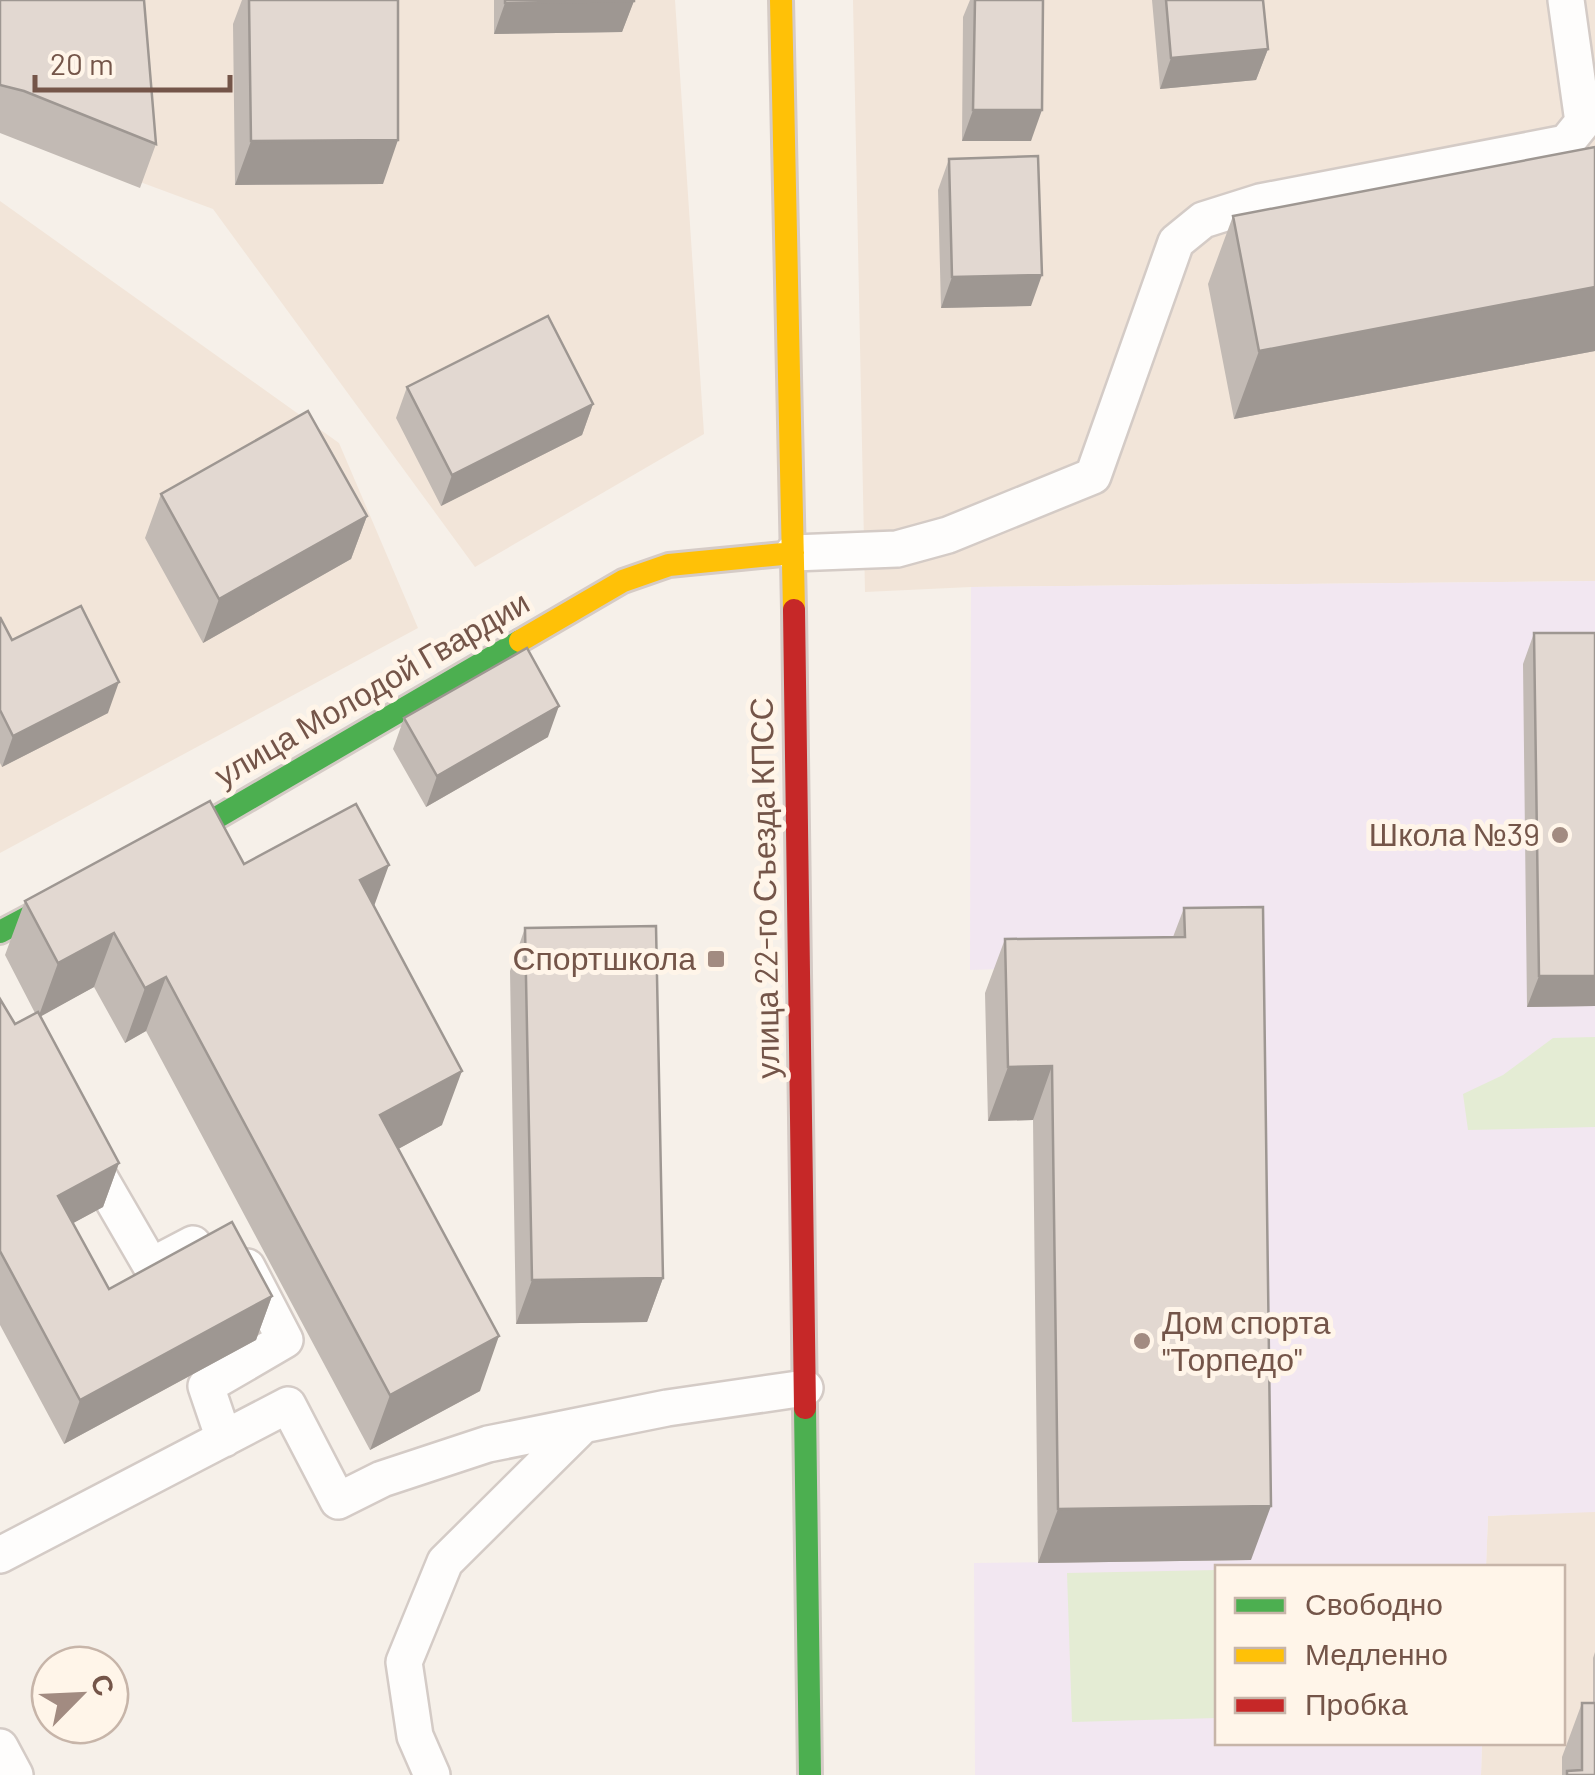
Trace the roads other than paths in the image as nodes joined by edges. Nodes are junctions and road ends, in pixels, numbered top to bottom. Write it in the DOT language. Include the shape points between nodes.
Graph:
graph roads {
  1 [pos="781,0"];
  2 [pos="1566,0"];
  3 [pos="793,553"];
  4 [pos="140,858"];
  5 [pos="105,876"];
  6 [pos="0,932"];
  7 [pos="74,1132"];
  8 [pos="805,1388"];
  9 [pos="581,1427"];
  10 [pos="224,1438"];
  11 [pos="0,1555"];
  12 [pos="0,1747"];
  13 [pos="15,1775"];
  14 [pos="432,1775"];
  15 [pos="810,1775"];
  1 -- 3 [label="main road, улица 22-го Съезда КПСС"];
  2 -- 3 [label="lane" via="1583,122 1566,143 1260,202 1203,220 1176,242 1093,476 914,544"];
  3 -- 4 [label="main road, улица Молодой Гвардии" via="669,565 623,581"];
  3 -- 8 [label="main road, улица 22-го Съезда КПСС"];
  5 -- 6 [label="main road"];
  7 -- 10 [label="lane" via="151,1266 230,1235 286,1340 206,1386"];
  8 -- 9 [label="lane"];
  8 -- 15 [label="main road, улица 22-го Съезда КПСС"];
  9 -- 10 [label="lane" via="488,1444 338,1501 288,1405"];
  9 -- 14 [label="lane" via="444,1562 404,1662 415,1736"];
  10 -- 11 [label="lane"];
  12 -- 13 [label="lane"];
}
